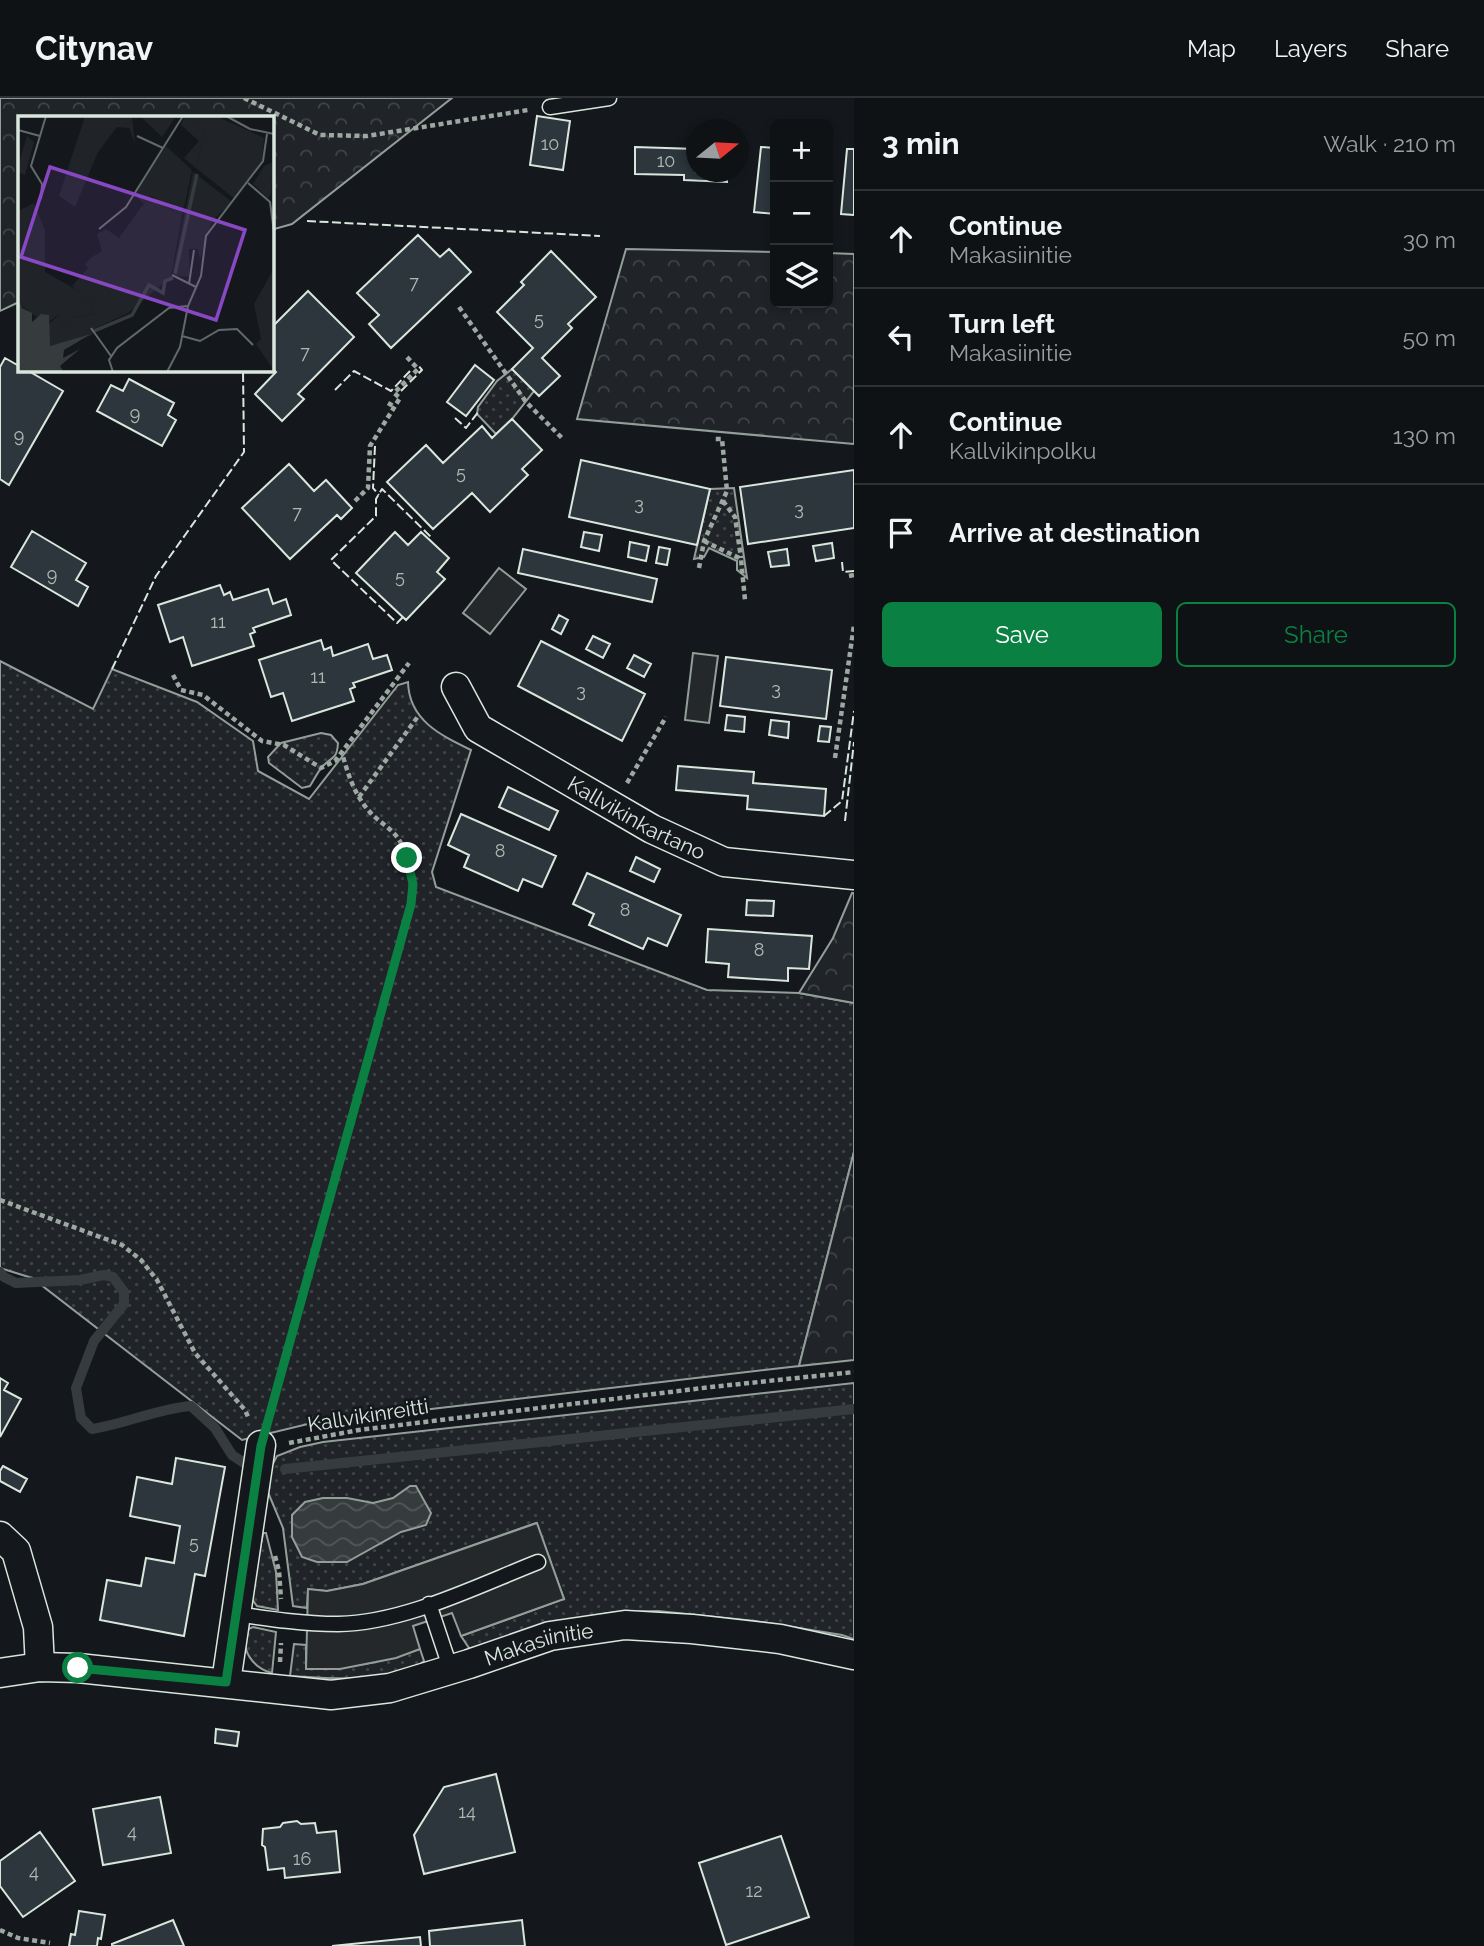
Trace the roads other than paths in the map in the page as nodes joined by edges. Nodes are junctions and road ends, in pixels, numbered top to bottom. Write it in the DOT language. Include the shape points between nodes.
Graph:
graph roads {
  1 [pos="609,98"];
  2 [pos="550,107"];
  3 [pos="456,687"];
  4 [pos="854,875"];
  5 [pos="261,1446"];
  6 [pos="0,1536"];
  7 [pos="538,1562"];
  8 [pos="429,1604"];
  9 [pos="236,1614"];
  10 [pos="854,1655"];
  11 [pos="40,1667"];
  12 [pos="451,1670"];
  13 [pos="0,1672"];
  14 [pos="226,1682"];
  1 -- 2 [label="lane"];
  3 -- 4 [label="street, Kallvikinkartano" via="478,728 652,829 724,862"];
  5 -- 9 [label="street"];
  6 -- 11 [label="street" via="16,1551 38,1627"];
  7 -- 8 [label="lane"];
  8 -- 9 [label="lane" via="383,1618 340,1624"];
  8 -- 12 [label="lane"];
  9 -- 14 [label="street"];
  10 -- 12 [label="street, Makasiinitie" via="780,1639 625,1625 550,1636"];
  11 -- 13 [label="street, Makasiinitie"];
  11 -- 14 [label="street, Makasiinitie"];
  12 -- 14 [label="street, Makasiinitie" via="390,1688 331,1695"];
}
